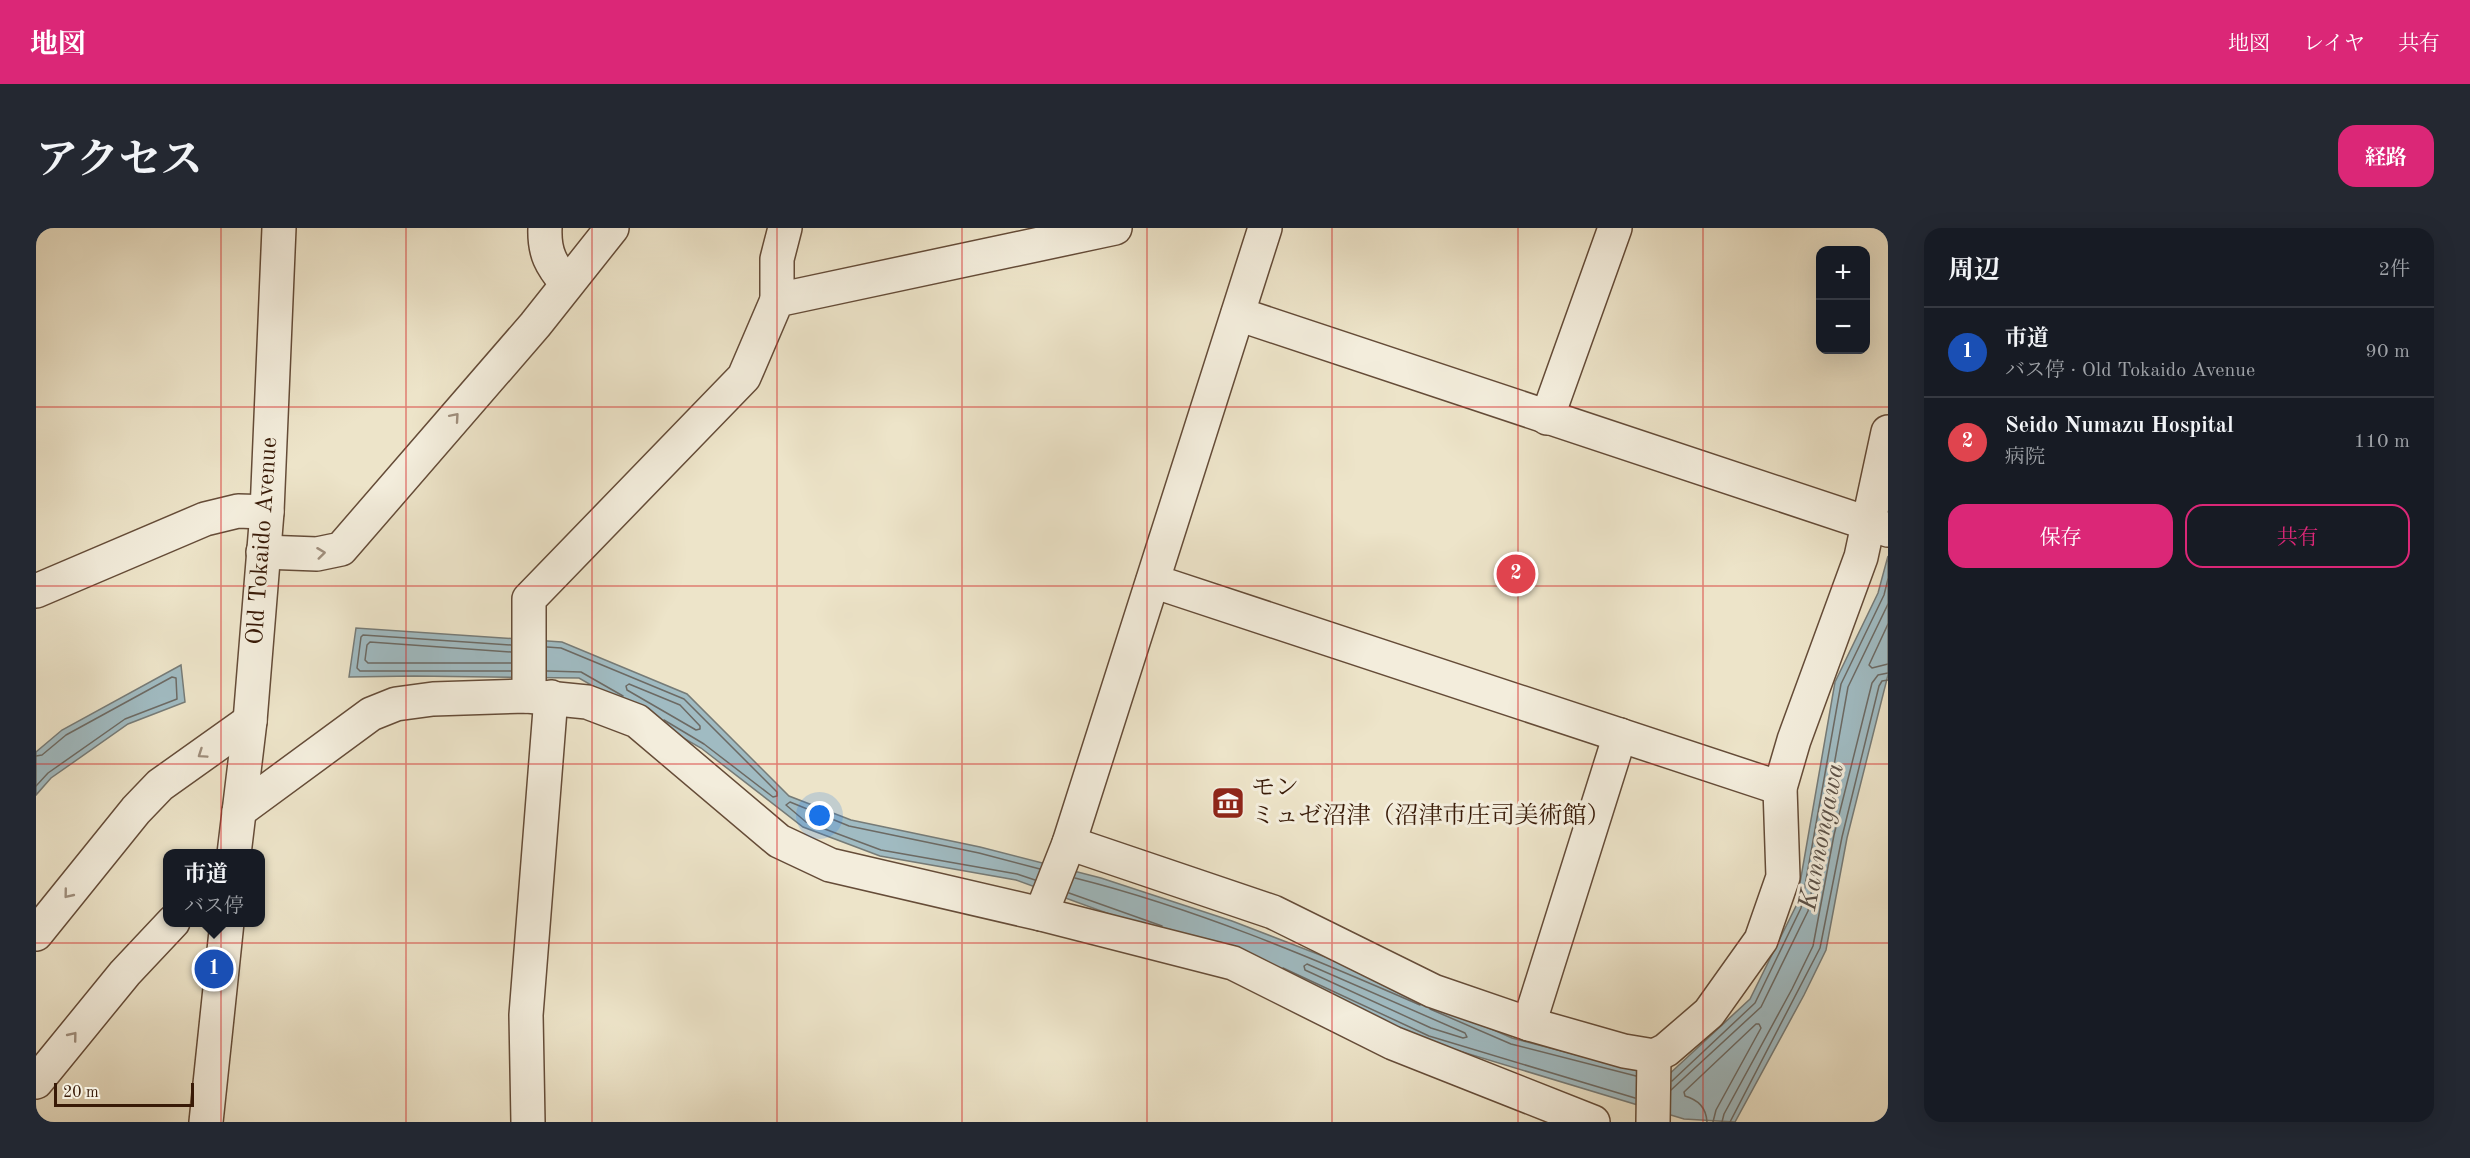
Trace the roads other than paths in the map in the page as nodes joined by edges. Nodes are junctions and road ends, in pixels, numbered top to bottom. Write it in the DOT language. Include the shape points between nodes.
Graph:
graph roads {
  1 [pos="279,228"];
  2 [pos="545,228"];
  3 [pos="612,228"];
  4 [pos="785,228"];
  5 [pos="1115,228"];
  6 [pos="1615,228"];
  7 [pos="1255,230"];
  8 [pos="1014,238"];
  9 [pos="567,284"];
  10 [pos="777,300"];
  11 [pos="1238,314"];
  12 [pos="1547,418"];
  13 [pos="1888,432"];
  14 [pos="267,512"];
  15 [pos="1877,528"];
  16 [pos="263,552"];
  17 [pos="1153,581"];
  18 [pos="36,591"];
  19 [pos="536,692"];
  20 [pos="250,721"];
  21 [pos="1620,735"];
  22 [pos="1780,788"];
  23 [pos="239,810"];
  24 [pos="1069,843"];
  25 [pos="235,849"];
  26 [pos="1041,914"];
  27 [pos="167,927"];
  28 [pos="226,927"];
  29 [pos="36,934"];
  30 [pos="1529,1024"];
  31 [pos="1654,1056"];
  32 [pos="36,1082"];
  33 [pos="1575,1119"];
  34 [pos="206,1122"];
  35 [pos="528,1122"];
  36 [pos="1653,1122"];
  1 -- 14 [label="street, Old Tokaido Avenue"];
  2 -- 9 [label="street" via="544,244 553,267"];
  3 -- 9 [label="street"];
  4 -- 10 [label="street" via="777,259"];
  5 -- 8 [label="street"];
  6 -- 12 [label="street"];
  7 -- 11 [label="street"];
  8 -- 10 [label="street"];
  16 -- 9 [label="street, one-way" via="317,554 341,549"];
  10 -- 19 [label="street" via="744,377 529,599 528,626"];
  11 -- 12 [label="street"];
  11 -- 17 [label="street"];
  12 -- 15 [label="street"];
  13 -- 15 [label="street"];
  14 -- 16 [label="street, Old Tokaido Avenue"];
  14 -- 18 [label="street" via="238,511 205,519"];
  15 -- 22 [label="street" via="1861,557"];
  16 -- 20 [label="street, Old Tokaido Avenue"];
  17 -- 21 [label="street"];
  17 -- 24 [label="street"];
  19 -- 23 [label="street" via="396,704 371,714"];
  19 -- 26 [label="street" via="587,702 637,722 779,841 830,865"];
  19 -- 35 [label="street" via="526,1015"];
  20 -- 23 [label="street, Old Tokaido Avenue"];
  20 -- 29 [label="street, one-way" via="160,785"];
  21 -- 22 [label="street"];
  21 -- 30 [label="street"];
  22 -- 31 [label="street" via="1783,877 1761,940 1709,1013"];
  23 -- 25 [label="street, Old Tokaido Avenue"];
  24 -- 26 [label="street"];
  24 -- 30 [label="street" via="1273,912 1433,991"];
  26 -- 33 [label="street" via="1233,963 1394,1043"];
  32 -- 27 [label="street, one-way"];
  28 -- 34 [label="street"];
  30 -- 31 [label="street"];
  31 -- 36 [label="street"];
}
